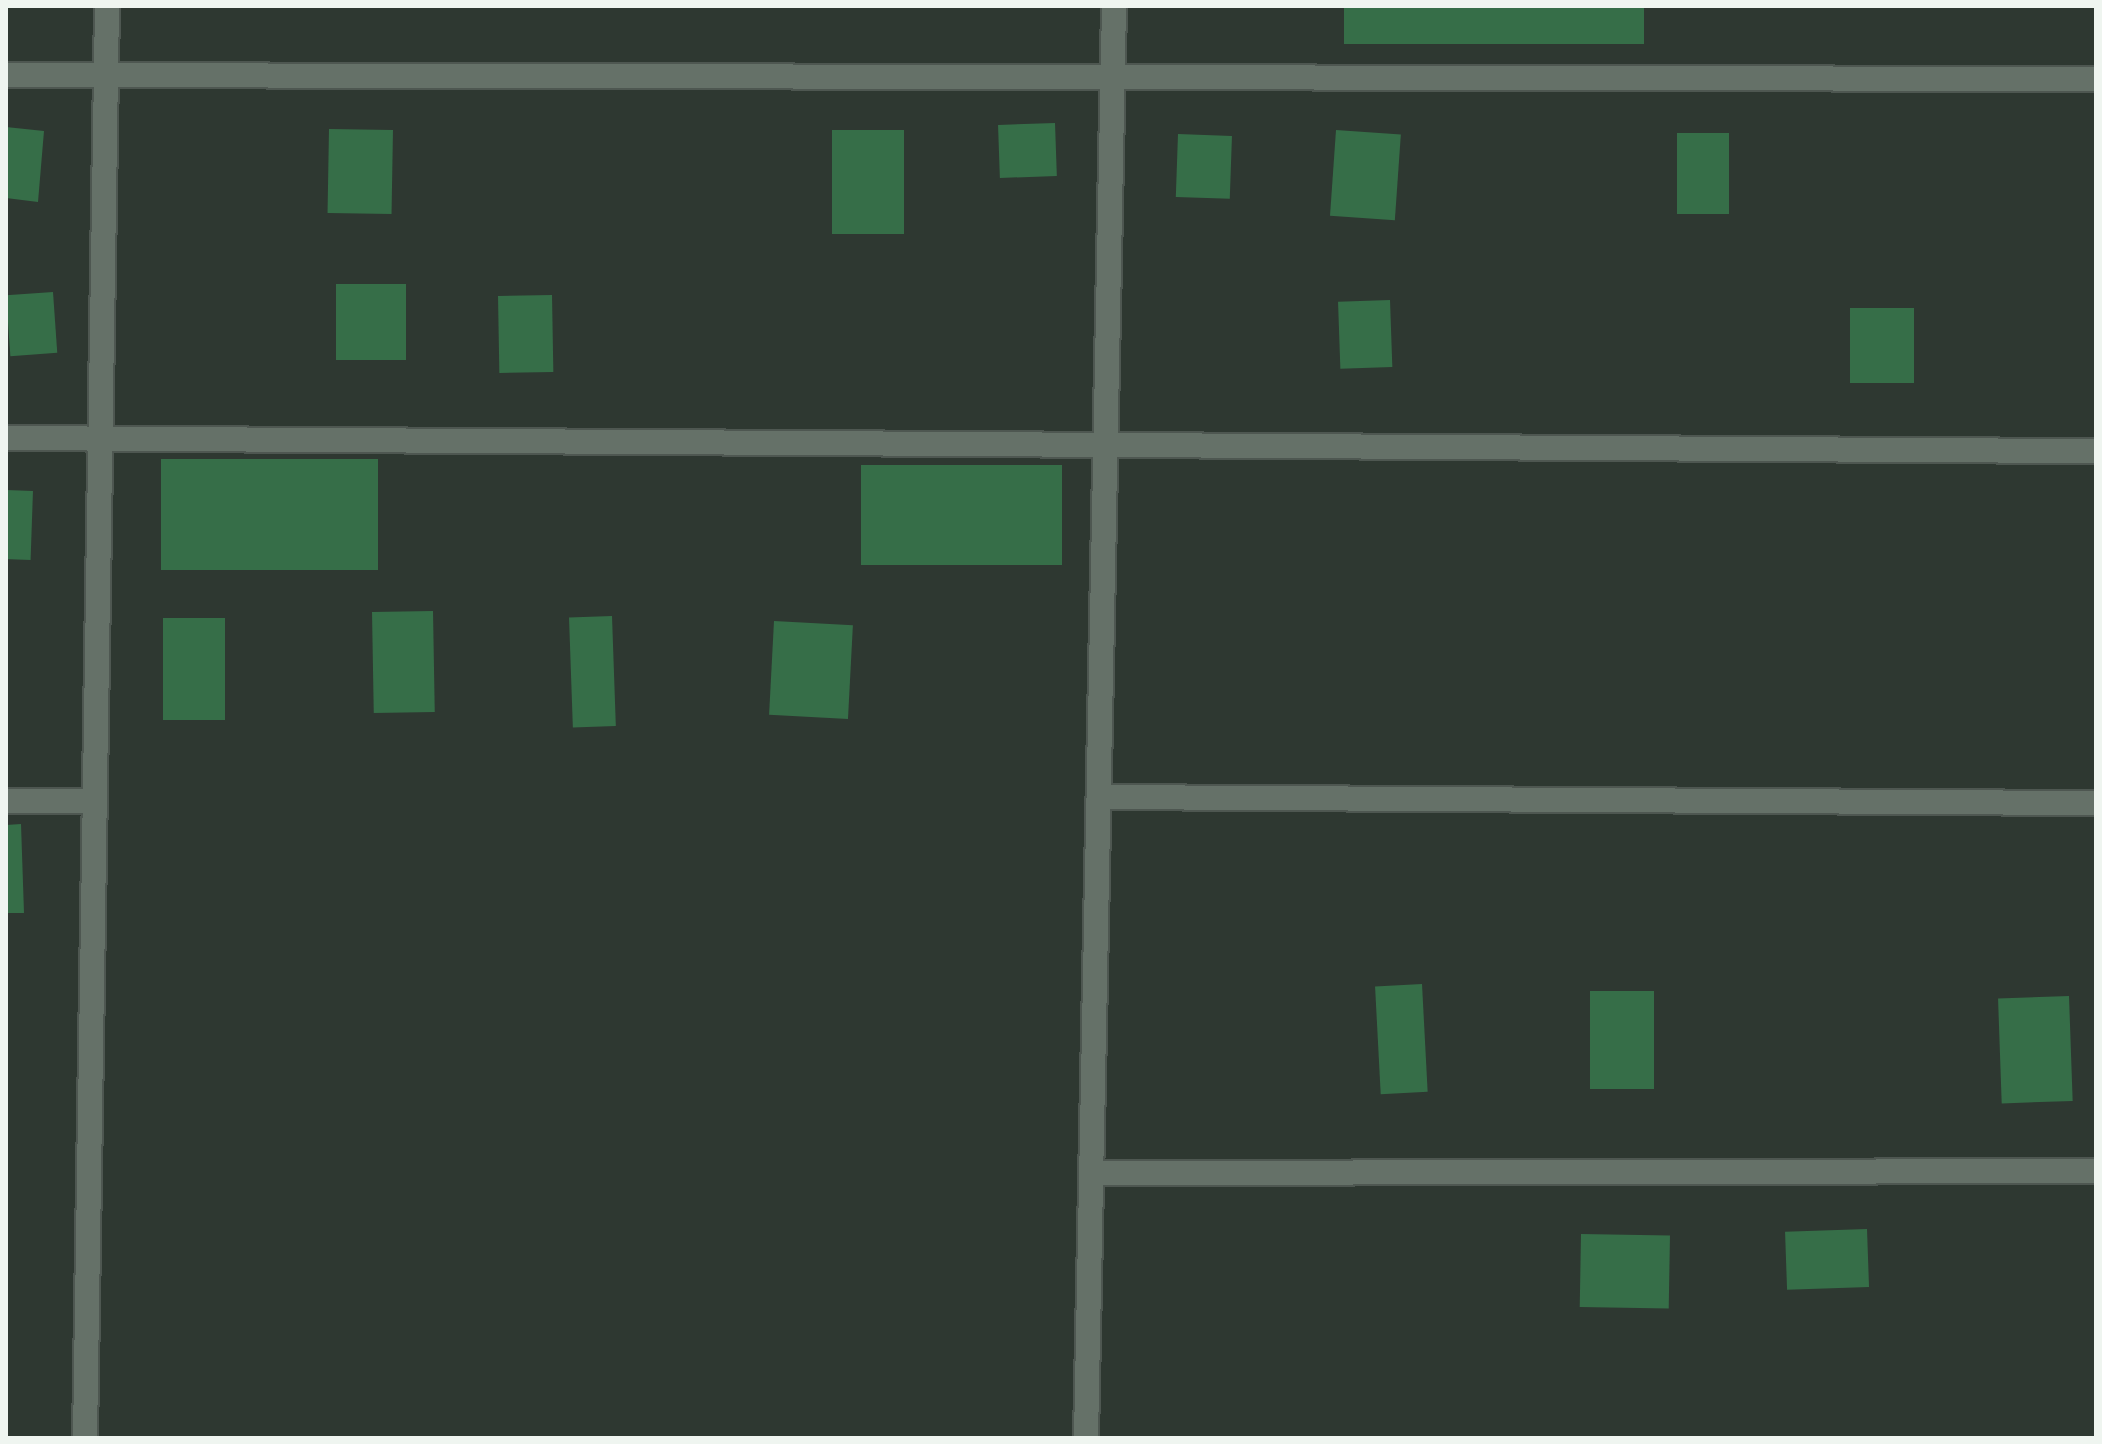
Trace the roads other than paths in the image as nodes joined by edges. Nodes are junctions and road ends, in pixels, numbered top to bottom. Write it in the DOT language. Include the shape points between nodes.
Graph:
graph roads {
  1 [pos="107,6"];
  2 [pos="1114,6"];
  3 [pos="6,75"];
  4 [pos="106,76"];
  5 [pos="1113,78"];
  6 [pos="2096,79"];
  7 [pos="6,438"];
  8 [pos="100,439"];
  9 [pos="1107,445"];
  10 [pos="2096,451"];
  11 [pos="1102,797"];
  12 [pos="6,801"];
  13 [pos="94,801"];
  14 [pos="2096,803"];
  15 [pos="2096,1171"];
  16 [pos="1097,1173"];
  17 [pos="85,1438"];
  18 [pos="1086,1438"];
  1 -- 4 [label="lane"];
  2 -- 5 [label="lane"];
  3 -- 4 [label="lane"];
  4 -- 5 [label="lane"];
  4 -- 8 [label="lane"];
  5 -- 6 [label="lane"];
  5 -- 9 [label="lane"];
  7 -- 8 [label="lane"];
  8 -- 9 [label="lane"];
  8 -- 13 [label="lane"];
  9 -- 10 [label="lane"];
  9 -- 11 [label="lane"];
  11 -- 14 [label="lane"];
  11 -- 16 [label="lane"];
  12 -- 13 [label="lane"];
  13 -- 17 [label="lane"];
  15 -- 16 [label="lane"];
  16 -- 18 [label="lane"];
}
